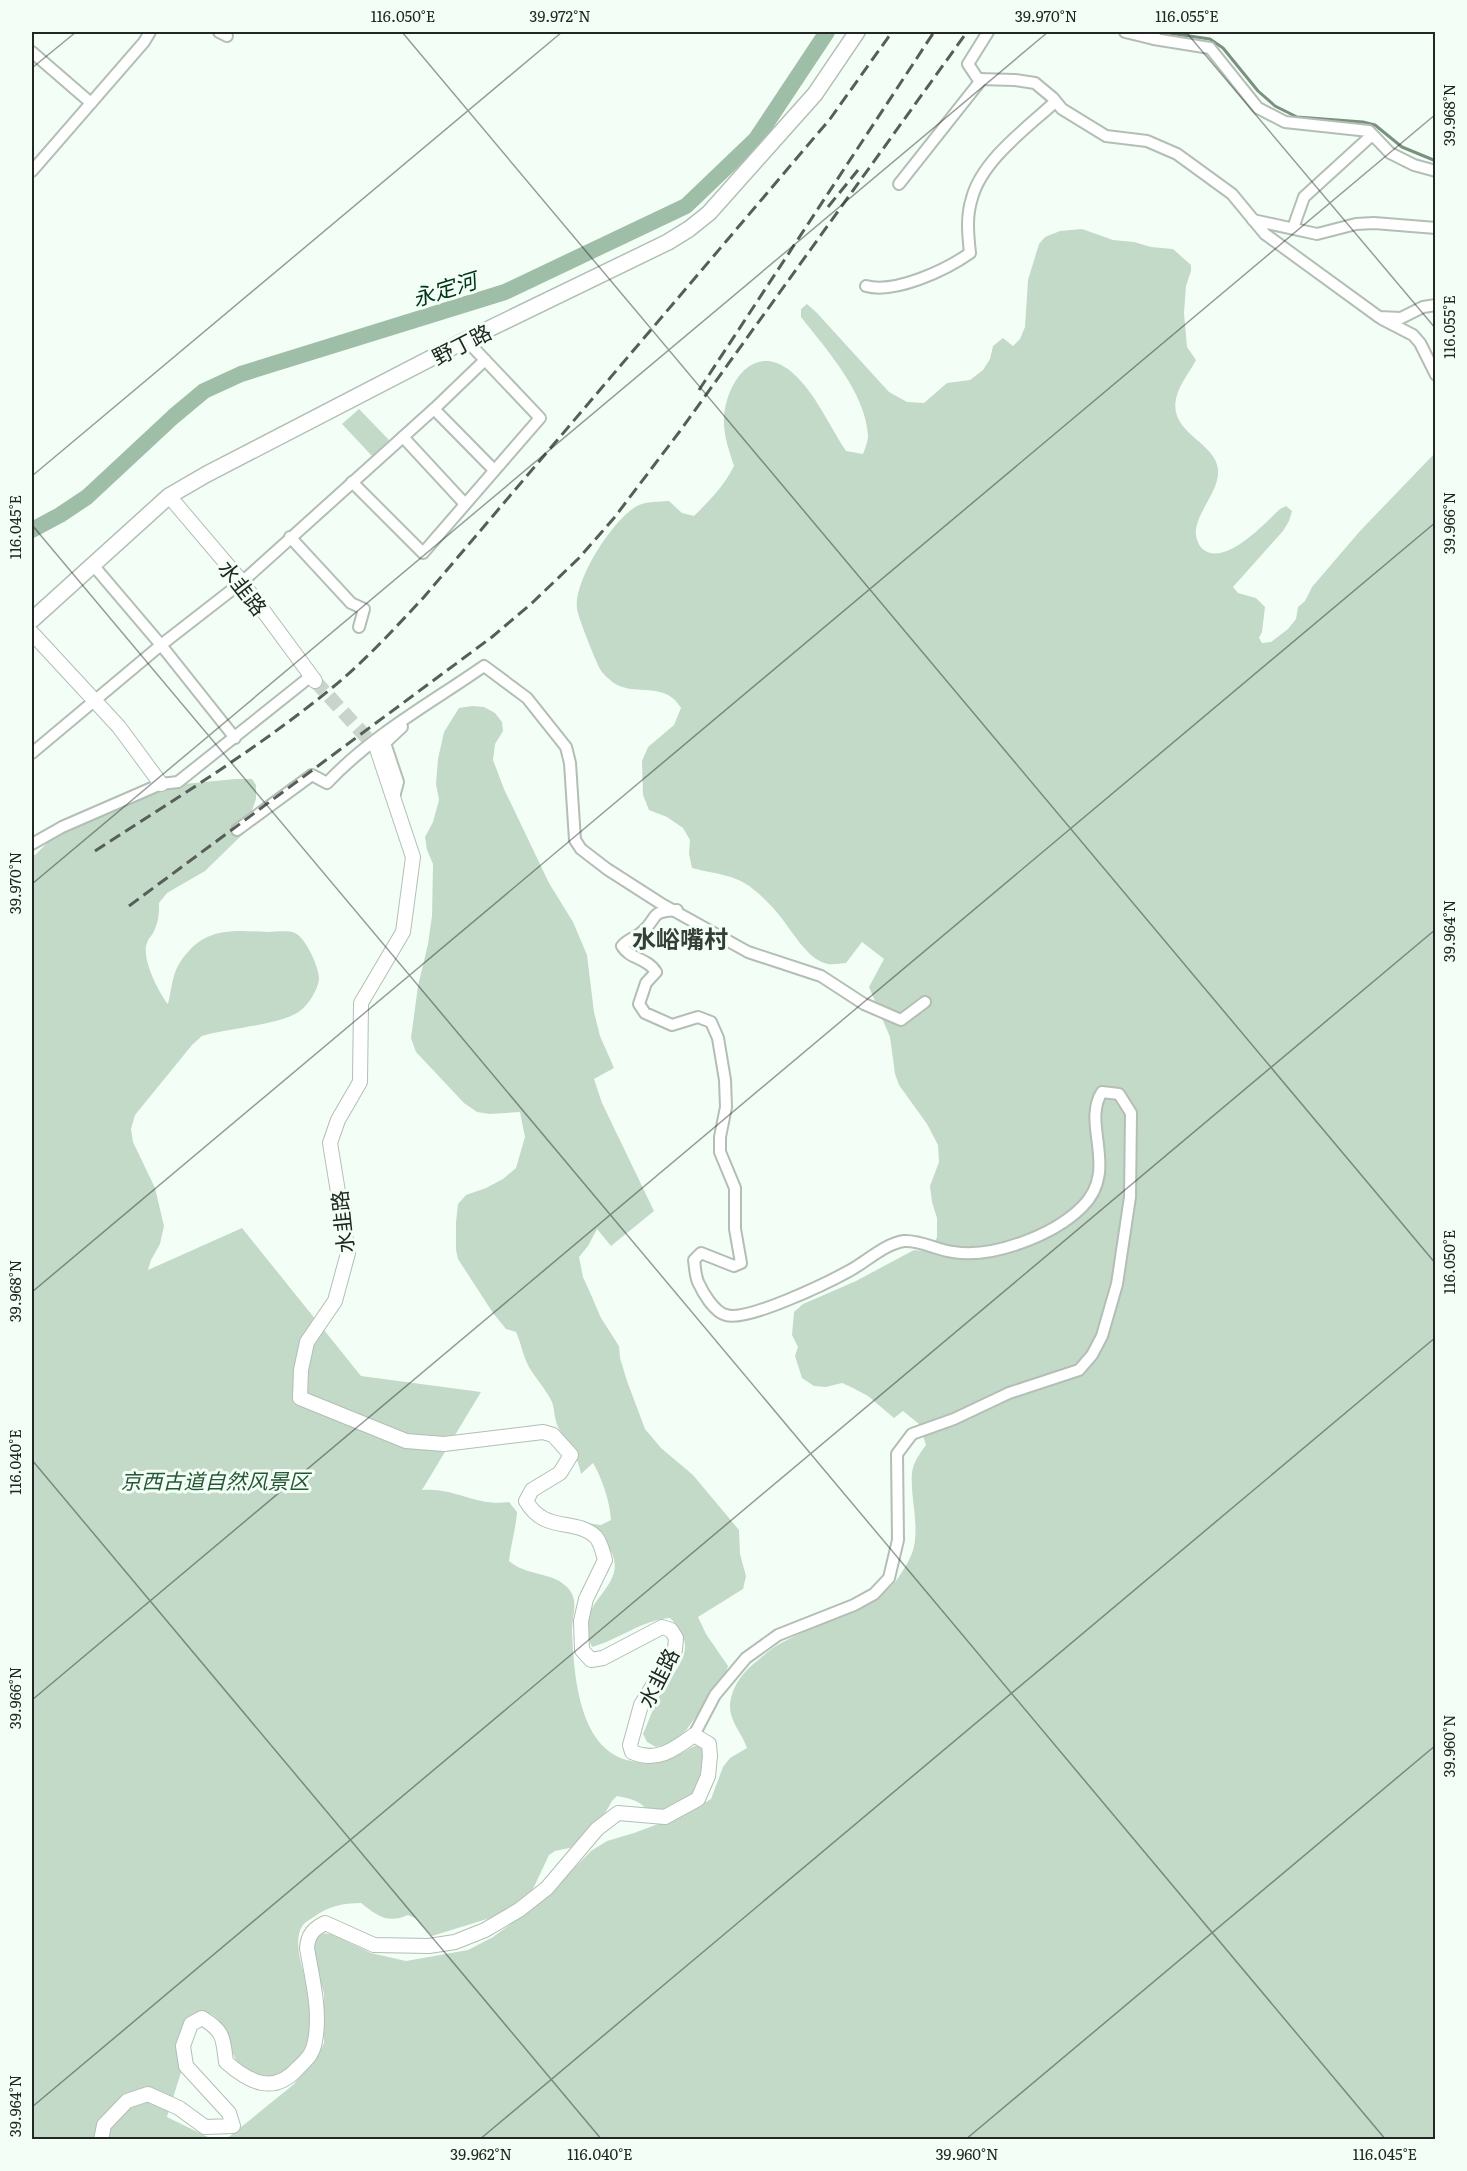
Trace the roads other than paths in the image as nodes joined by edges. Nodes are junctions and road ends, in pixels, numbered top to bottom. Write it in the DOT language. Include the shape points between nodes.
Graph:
graph roads {
  1 [pos="150,32"];
  2 [pos="857,32"];
  3 [pos="988,32"];
  4 [pos="1125,32"];
  5 [pos="1155,35"];
  6 [pos="32,52"];
  7 [pos="982,79"];
  8 [pos="1055,102"];
  9 [pos="91,103"];
  10 [pos="1372,135"];
  11 [pos="32,171"];
  12 [pos="1436,171"];
  13 [pos="899,184"];
  14 [pos="1253,220"];
  15 [pos="1293,228"];
  16 [pos="1436,228"];
  17 [pos="866,286"];
  18 [pos="1436,305"];
  19 [pos="1379,317"];
  20 [pos="466,340"];
  21 [pos="485,360"];
  22 [pos="1436,375"];
  23 [pos="434,409"];
  24 [pos="403,436"];
  25 [pos="494,471"];
  26 [pos="352,482"];
  27 [pos="169,496"];
  28 [pos="465,504"];
  29 [pos="290,537"];
  30 [pos="93,565"];
  31 [pos="242,582"];
  32 [pos="32,620"];
  33 [pos="359,627"];
  34 [pos="32,633"];
  35 [pos="161,645"];
  36 [pos="313,678"];
  37 [pos="95,700"];
  38 [pos="416,711"];
  39 [pos="235,738"];
  40 [pos="377,749"];
  41 [pos="32,753"];
  42 [pos="161,784"];
  43 [pos="393,797"];
  44 [pos="237,830"];
  45 [pos="32,844"];
  46 [pos="677,910"];
  47 [pos="925,1002"];
  48 [pos="694,1734"];
  49 [pos="101,2139"];
  1 -- 9 [label="street"];
  2 -- 20 [label="main road, 野丁路" via="814,94 709,213 668,242"];
  3 -- 7 [label="street" via="968,64"];
  4 -- 5 [label="street"];
  5 -- 10 [label="street" via="1210,48 1258,108 1285,122 1369,131"];
  6 -- 9 [label="street"];
  7 -- 8 [label="street" via="1035,83"];
  7 -- 13 [label="street"];
  8 -- 14 [label="street" via="1106,136 1147,141 1177,154 1232,194"];
  8 -- 17 [label="street" via="981,175 968,219 970,253 952,266 900,285 877,289"];
  9 -- 11 [label="street"];
  10 -- 12 [label="street" via="1389,153"];
  10 -- 15 [label="street" via="1304,197"];
  14 -- 15 [label="street"];
  14 -- 19 [label="street" via="1265,234"];
  15 -- 16 [label="street" via="1317,234 1374,223"];
  18 -- 19 [label="street" via="1401,318"];
  19 -- 22 [label="street" via="1413,335"];
  20 -- 21 [label="street"];
  20 -- 27 [label="main road, 野丁路"];
  21 -- 23 [label="street"];
  21 -- 25 [label="street" via="540,418"];
  23 -- 24 [label="street"];
  23 -- 25 [label="street"];
  24 -- 26 [label="street"];
  24 -- 28 [label="street"];
  25 -- 28 [label="street"];
  26 -- 28 [label="street" via="423,553"];
  26 -- 29 [label="street"];
  27 -- 30 [label="main road, 野丁路"];
  27 -- 31 [label="street, 水韭路"];
  29 -- 31 [label="street"];
  29 -- 33 [label="street" via="351,603 364,609"];
  30 -- 32 [label="main road, 野丁路"];
  30 -- 35 [label="street"];
  31 -- 35 [label="street"];
  31 -- 36 [label="street, 水韭路"];
  34 -- 37 [label="street"];
  35 -- 37 [label="street"];
  35 -- 39 [label="street"];
  36 -- 39 [label="street"];
  37 -- 41 [label="street"];
  37 -- 42 [label="street"];
  38 -- 43 [label="street" via="385,744 398,783"];
  38 -- 44 [label="street" via="395,724 327,783 312,775"];
  38 -- 46 [label="street" via="484,666 527,698 566,747 575,840 581,849 660,903"];
  39 -- 42 [label="street" via="178,782"];
  40 -- 43 [label="street, 水韭路"];
  42 -- 45 [label="street"];
  43 -- 48 [label="street, 水韭路" via="413,857 403,932 361,1003 360,1082 330,1143 348,1253 335,1301 307,1342 300,1398 406,1441 444,1444 543,1432 553,1435 571,1455 560,1473 532,1490 526,1501 532,1513 546,1521 585,1531 596,1538 601,1548 605,1560 586,1599 580,1622 582,1650 591,1660 603,1658 662,1627 671,1630 676,1638 675,1650 642,1705 630,1745 632,1752 652,1757 671,1752"];
  46 -- 47 [label="street" via="748,952 821,976 864,1004 900,1020"];
  46 -- 48 [label="street" via="655,914 642,933 622,946 652,965 656,972 646,983 639,1004 645,1013 672,1025 698,1017 711,1022 718,1038 726,1107 720,1152 735,1188 735,1229 741,1263 734,1266 701,1253 694,1260 697,1281 724,1315 735,1317 770,1307 903,1241 973,1254 1036,1237 1066,1221 1084,1206 1094,1190 1101,1163 1096,1121 1097,1099 1102,1092 1119,1094 1131,1113 1132,1167 1117,1284 1102,1336 1092,1355 1079,1370 1009,1393 912,1434 897,1454 898,1540 889,1578 874,1594 778,1635 746,1658 715,1695"];
  48 -- 49 [label="street" via="709,1744 711,1756 698,1799 665,1817 618,1813 597,1829 547,1888 485,1930 455,1942 403,1946 374,1945 325,1923 314,1928 307,1948 317,2015 315,2041 311,2056 290,2078 276,2084 261,2084 240,2074 226,2062 218,2028 202,2018 191,2024 183,2046 186,2066 230,2113 233,2126 205,2127 180,2108 148,2094 127,2101 104,2125"];
}
